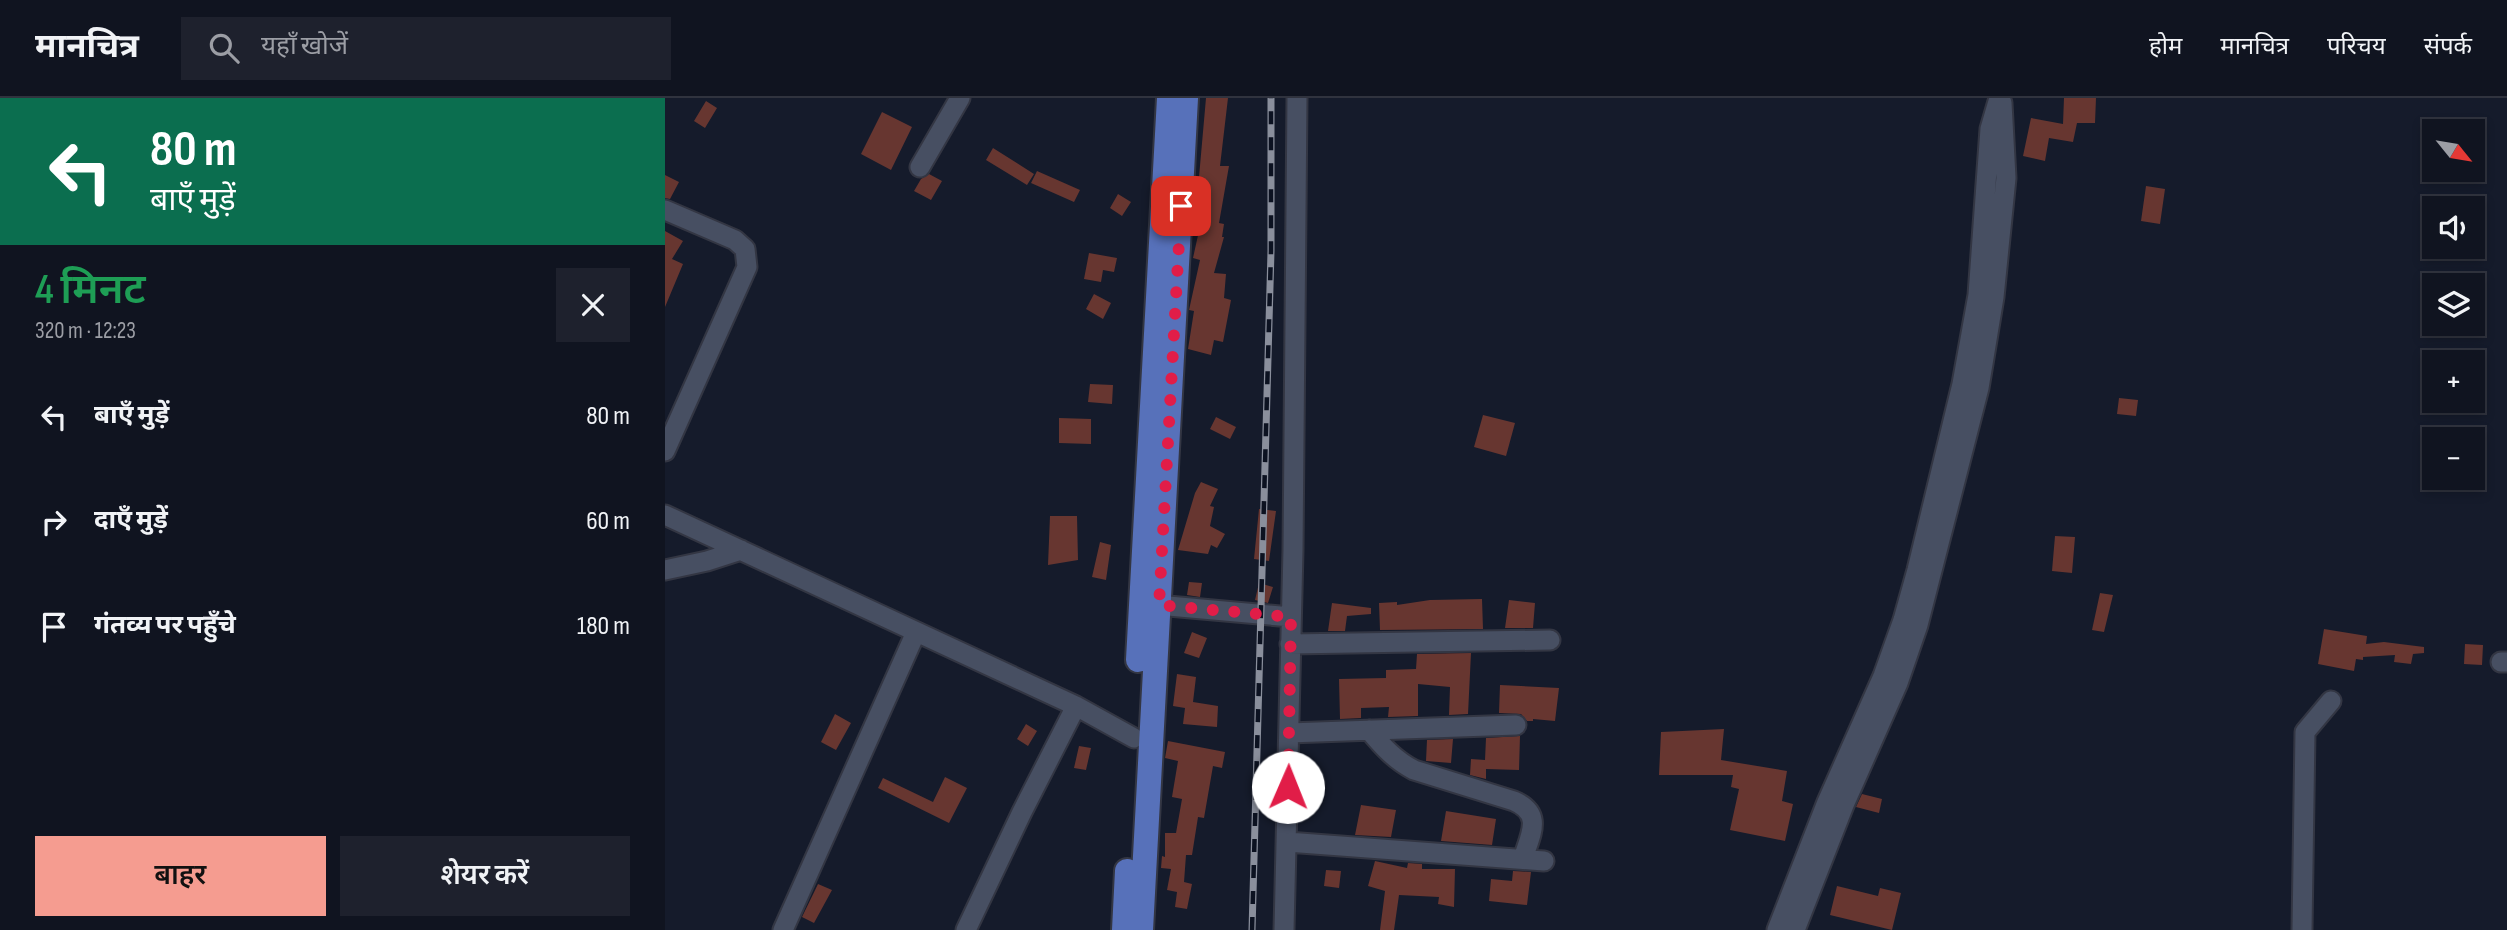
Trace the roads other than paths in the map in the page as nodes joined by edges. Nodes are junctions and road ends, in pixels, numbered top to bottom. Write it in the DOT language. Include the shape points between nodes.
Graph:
graph roads {
  1 [pos="960,98"];
  2 [pos="1169,98"];
  3 [pos="1187,98"];
  4 [pos="1297,98"];
  5 [pos="2000,98"];
  6 [pos="920,167"];
  7 [pos="665,210"];
  8 [pos="665,451"];
  9 [pos="665,515"];
  10 [pos="741,550"];
  11 [pos="665,570"];
  12 [pos="1150,605"];
  13 [pos="1291,617"];
  14 [pos="916,632"];
  15 [pos="1550,640"];
  16 [pos="1290,644"];
  17 [pos="2331,701"];
  18 [pos="1076,706"];
  19 [pos="1516,725"];
  20 [pos="1369,730"];
  21 [pos="1289,733"];
  22 [pos="1134,738"];
  23 [pos="1287,842"];
  24 [pos="1523,859"];
  25 [pos="1544,861"];
  26 [pos="783,930"];
  27 [pos="967,930"];
  28 [pos="1124,930"];
  29 [pos="1142,930"];
  30 [pos="1284,930"];
  31 [pos="1293,930"];
  32 [pos="1777,930"];
  33 [pos="1795,930"];
  34 [pos="2302,930"];
  1 -- 6 [label="street"];
  2 -- 12 [label="main road"];
  3 -- 12 [label="main road"];
  4 -- 13 [label="street"];
  5 -- 32 [label="street" via="1990,129 1978,295 1962,384 1917,570 1883,676"];
  5 -- 33 [label="street" via="2006,178 1979,388 1919,625"];
  7 -- 8 [label="street" via="735,240 745,249 747,267"];
  9 -- 10 [label="street"];
  10 -- 11 [label="street"];
  10 -- 14 [label="street"];
  12 -- 13 [label="street"];
  12 -- 22 [label="main road"];
  12 -- 29 [label="main road"];
  13 -- 16 [label="street"];
  14 -- 18 [label="street"];
  14 -- 26 [label="street"];
  15 -- 16 [label="street"];
  16 -- 21 [label="street"];
  17 -- 34 [label="street" via="2305,732"];
  18 -- 22 [label="street"];
  18 -- 27 [label="street"];
  19 -- 20 [label="street"];
  20 -- 21 [label="street"];
  20 -- 24 [label="street" via="1390,755 1408,767 1529,810 1533,815"];
  21 -- 23 [label="street"];
  22 -- 28 [label="main road"];
  23 -- 24 [label="street"];
  23 -- 30 [label="street"];
  24 -- 25 [label="street"];
  30 -- 31 [label="street"];
}
